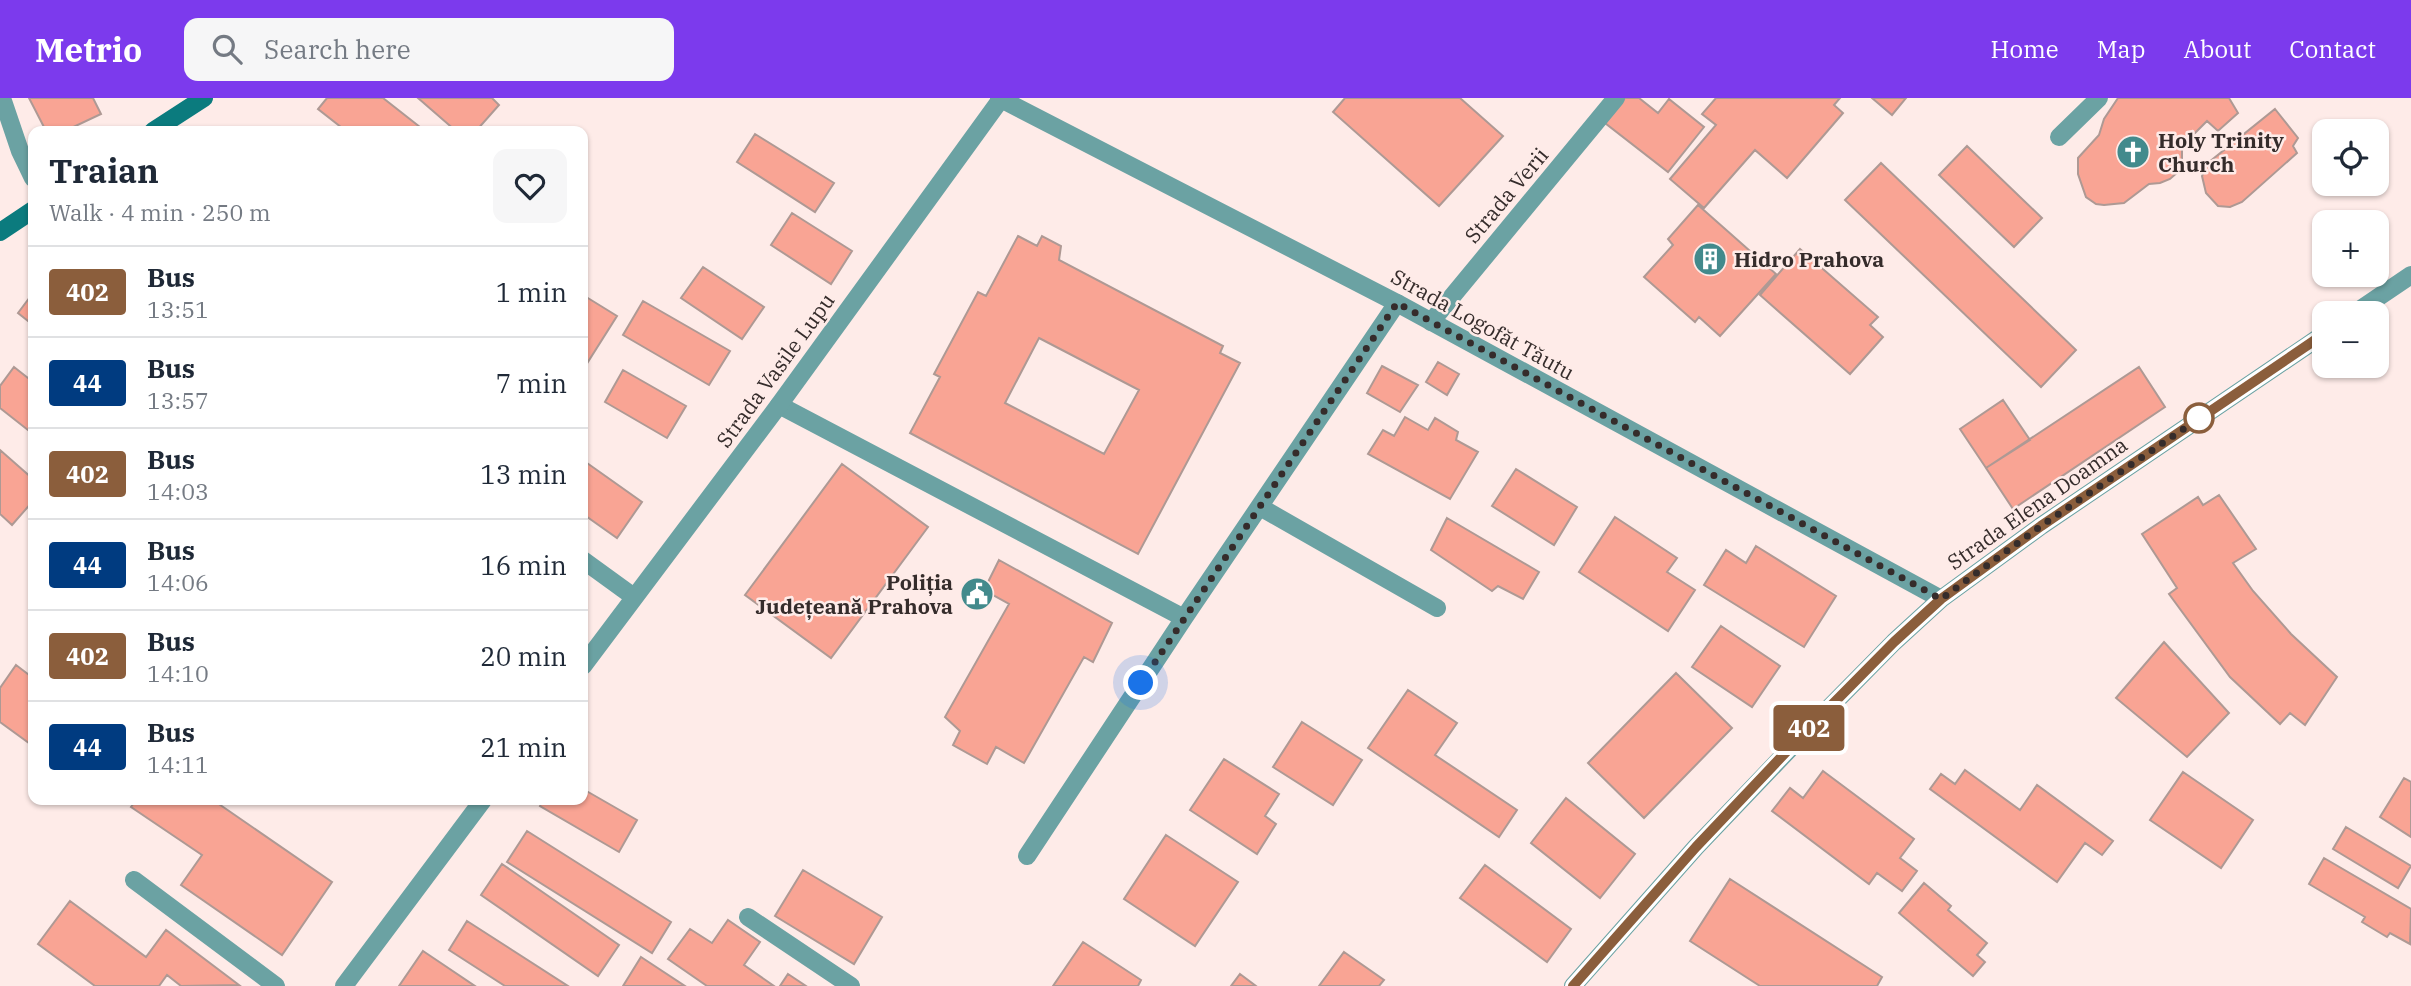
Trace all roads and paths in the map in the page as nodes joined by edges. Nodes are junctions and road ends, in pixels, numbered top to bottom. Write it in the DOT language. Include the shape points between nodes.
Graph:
graph roads {
  1 [pos="2,98"];
  2 [pos="204,98"];
  3 [pos="1000,98"];
  4 [pos="1616,98"];
  5 [pos="2099,98"];
  6 [pos="161,126"];
  7 [pos="2059,137"];
  8 [pos="28,167"];
  9 [pos="28,213"];
  10 [pos="0,232"];
  11 [pos="2411,275"];
  12 [pos="2373,301"];
  13 [pos="1397,303"];
  14 [pos="1431,322"];
  15 [pos="2312,342"];
  16 [pos="779,405"];
  17 [pos="1260,508"];
  18 [pos="588,564"];
  19 [pos="634,597"];
  20 [pos="1941,599"];
  21 [pos="1437,608"];
  22 [pos="1184,618"];
  23 [pos="588,659"];
  24 [pos="478,805"];
  25 [pos="1027,856"];
  26 [pos="134,880"];
  27 [pos="748,917"];
  28 [pos="276,986"];
  29 [pos="344,986"];
  30 [pos="850,986"];
  31 [pos="1573,986"];
  1 -- 8 [label="street"];
  2 -- 6 [label="main road"];
  3 -- 13 [label="street, Strada Logofăt Tăutu"];
  3 -- 16 [label="street, Strada Vasile Lupu"];
  4 -- 14 [label="street, Strada Verii"];
  5 -- 7 [label="street"];
  9 -- 10 [label="main road"];
  11 -- 12 [label="street"];
  13 -- 14 [label="street, Strada Logofăt Tăutu"];
  13 -- 17 [label="street"];
  14 -- 20 [label="street, Strada Logofăt Tăutu"];
  15 -- 20 [label="street, Strada Elena Doamna"];
  16 -- 19 [label="street, Strada Vasile Lupu"];
  16 -- 22 [label="street"];
  17 -- 21 [label="street"];
  17 -- 22 [label="street"];
  18 -- 19 [label="street"];
  19 -- 23 [label="street, Strada Vasile Lupu"];
  20 -- 31 [label="street, Strada Elena Doamna" via="1814,722"];
  22 -- 25 [label="street"];
  24 -- 29 [label="street"];
  26 -- 28 [label="street"];
  27 -- 30 [label="street"];
}
